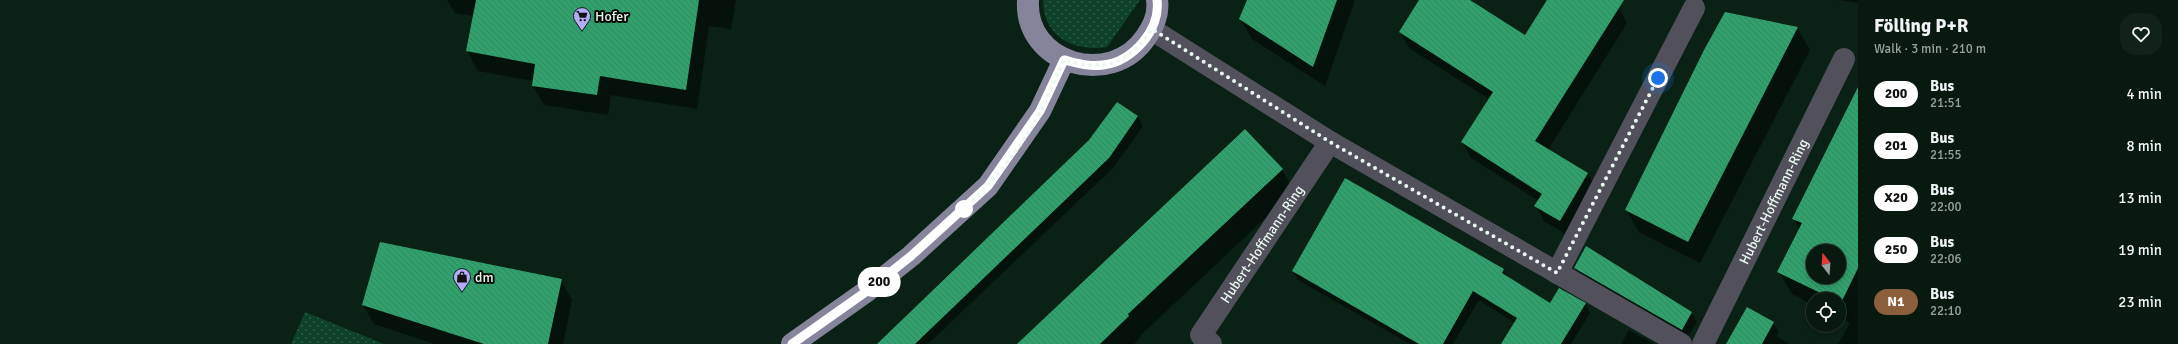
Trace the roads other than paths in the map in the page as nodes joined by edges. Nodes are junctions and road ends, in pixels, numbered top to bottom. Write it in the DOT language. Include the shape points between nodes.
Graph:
graph roads {
  1 [pos="1028,0"];
  2 [pos="1157,0"];
  3 [pos="1694,8"];
  4 [pos="1152,29"];
  5 [pos="1064,60"];
  6 [pos="1844,60"];
  7 [pos="1330,142"];
  8 [pos="1557,273"];
  9 [pos="792,344"];
  10 [pos="1211,344"];
  11 [pos="1681,344"];
  12 [pos="1703,344"];
  1 -- 5 [label="main road" via="1034,29 1046,47"];
  2 -- 4 [label="main road" via="1158,6"];
  3 -- 8 [label="street"];
  4 -- 5 [label="main road" via="1140,46 1124,59 1104,65 1084,65"];
  4 -- 7 [label="street"];
  5 -- 9 [label="main road" via="1040,111 988,186 911,256"];
  6 -- 12 [label="street, Hubert-Hoffmann-Ring"];
  7 -- 8 [label="street"];
  7 -- 10 [label="street, Hubert-Hoffmann-Ring" via="1201,334"];
  8 -- 11 [label="street"];
}
